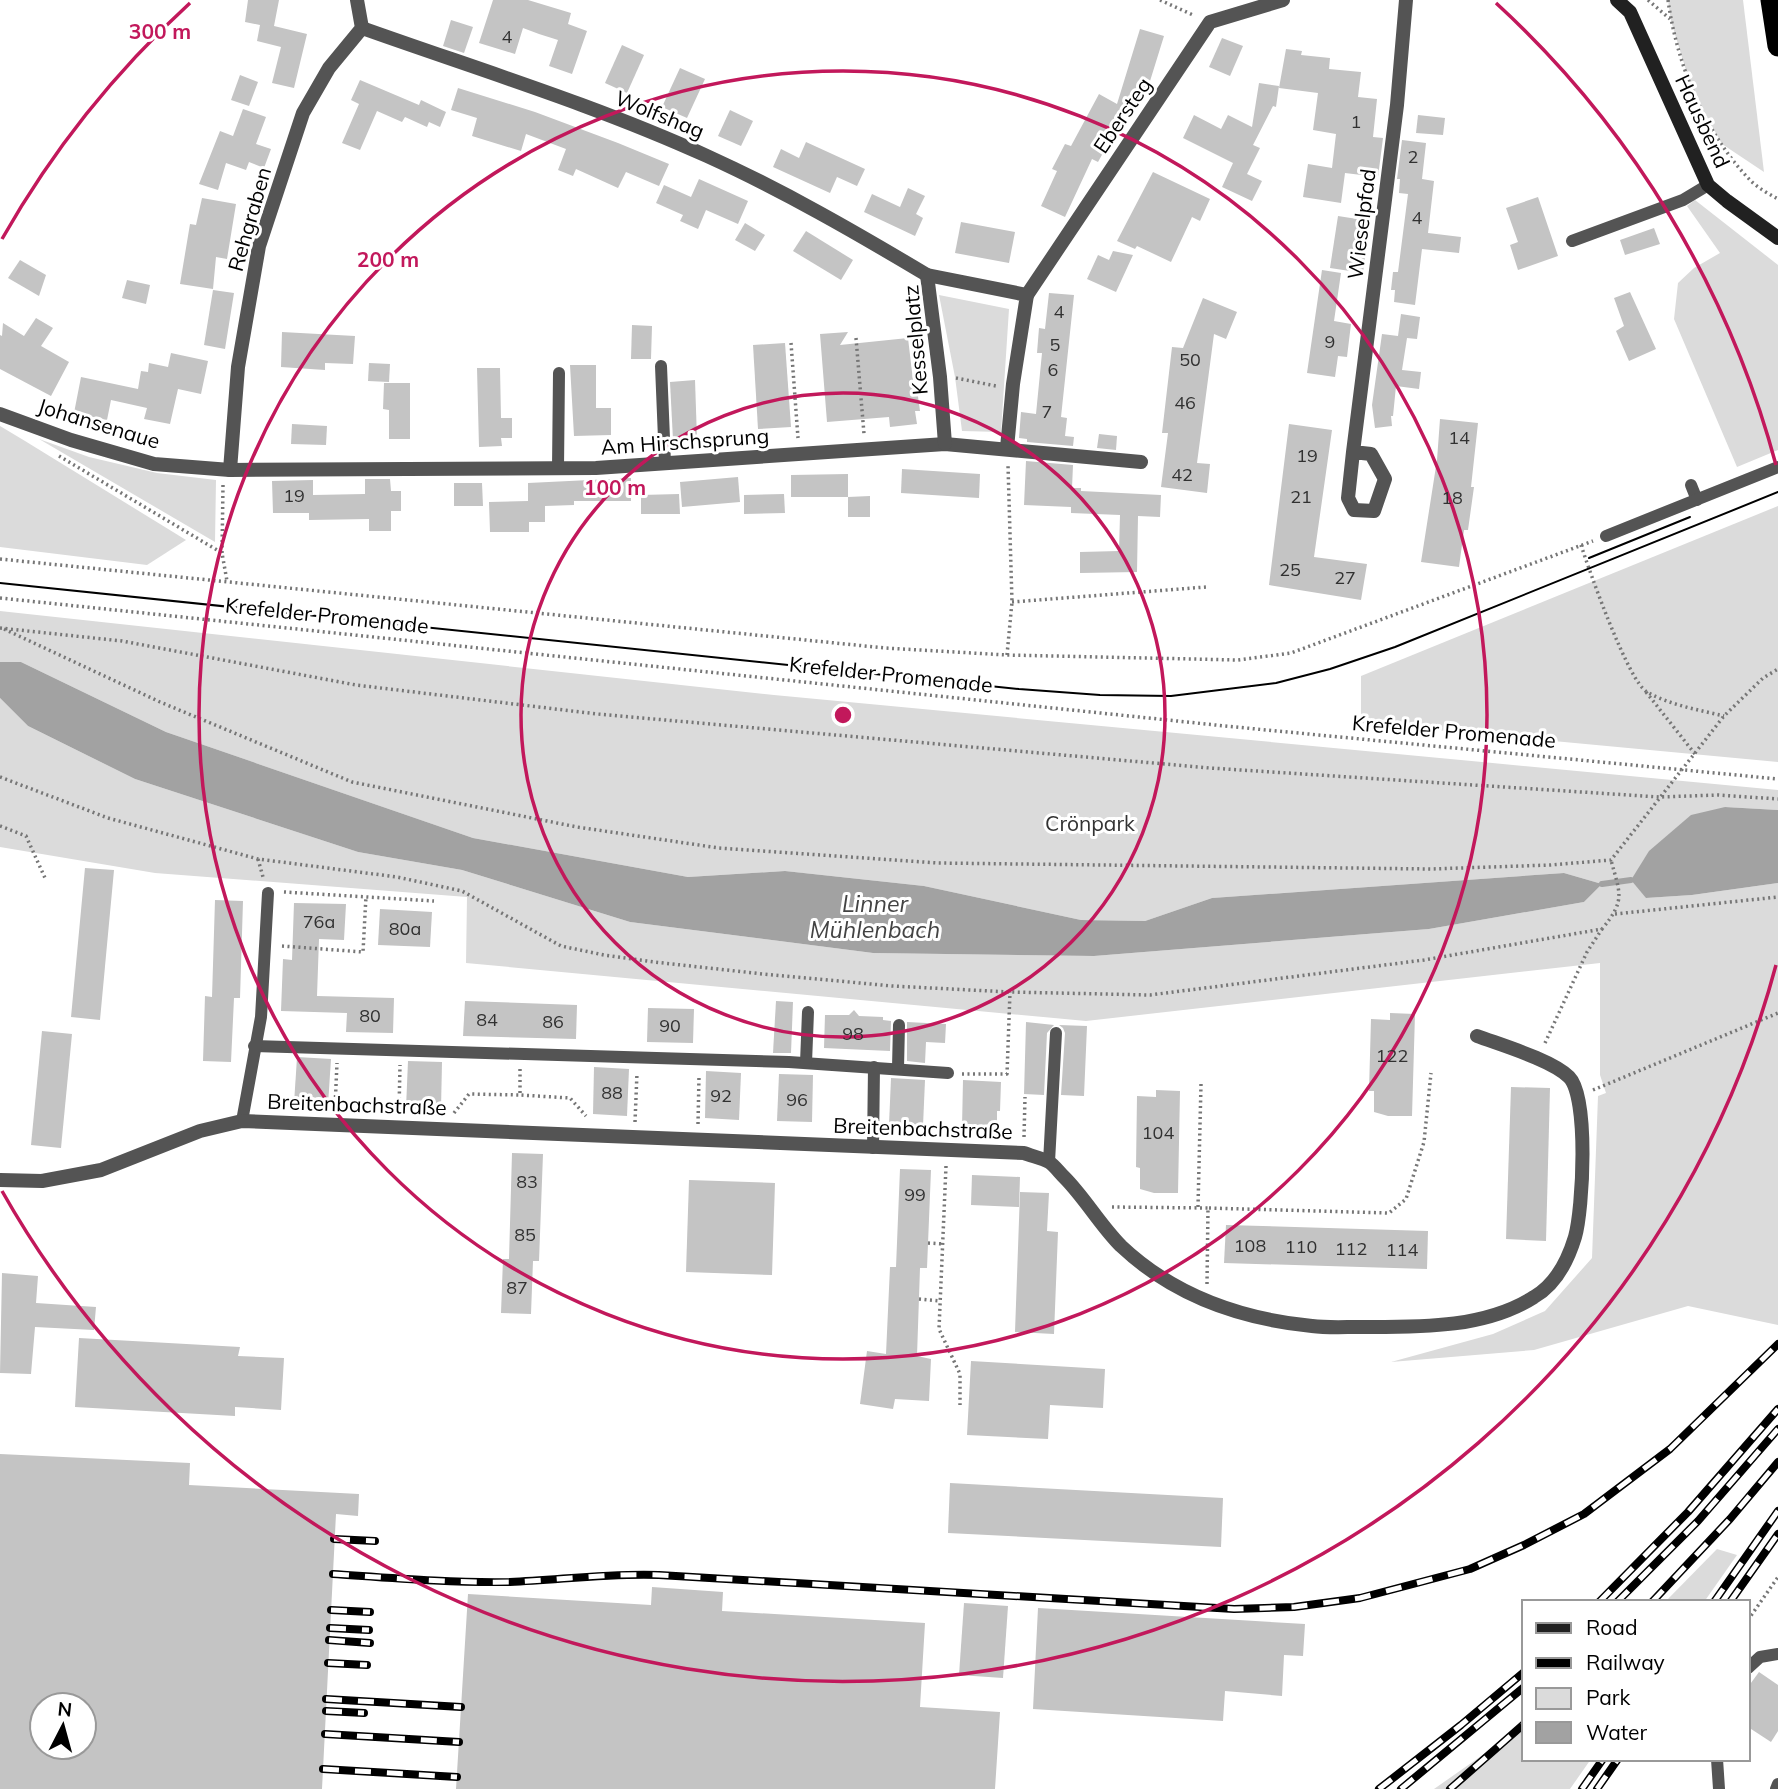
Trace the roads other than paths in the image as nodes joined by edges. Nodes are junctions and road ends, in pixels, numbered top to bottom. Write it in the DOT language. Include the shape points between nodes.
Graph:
graph roads {
  1 [pos="357,0"];
  2 [pos="1283,0"];
  3 [pos="1406,0"];
  4 [pos="1617,0"];
  5 [pos="1771,0"];
  6 [pos="362,28"];
  7 [pos="1778,46"];
  8 [pos="1709,185"];
  9 [pos="1778,238"];
  10 [pos="1572,240"];
  11 [pos="926,275"];
  12 [pos="1027,295"];
  13 [pos="661,366"];
  14 [pos="559,373"];
  15 [pos="0,414"];
  16 [pos="945,444"];
  17 [pos="1007,448"];
  18 [pos="1353,452"];
  19 [pos="1141,462"];
  20 [pos="665,463"];
  21 [pos="1778,467"];
  22 [pos="558,468"];
  23 [pos="230,470"];
  24 [pos="1691,485"];
  25 [pos="1697,500"];
  26 [pos="1606,536"];
  27 [pos="268,893"];
  28 [pos="808,1012"];
  29 [pos="899,1025"];
  30 [pos="1056,1033"];
  31 [pos="1478,1036"];
  32 [pos="254,1046"];
  33 [pos="806,1063"];
  34 [pos="874,1067"];
  35 [pos="898,1069"];
  36 [pos="947,1073"];
  37 [pos="243,1121"];
  38 [pos="873,1148"];
  39 [pos="1049,1162"];
  40 [pos="0,1180"];
  41 [pos="1778,1654"];
  42 [pos="1750,1666"];
  43 [pos="1717,1761"];
  44 [pos="1778,1784"];
  45 [pos="1719,1789"];
  46 [pos="1776,1789"];
  1 -- 6 [label="street"];
  2 -- 12 [label="street, Ebersteg" via="1210,22"];
  3 -- 18 [label="street, Wieselpfad"];
  4 -- 8 [label="main road, Hausbend" via="1630,12"];
  5 -- 7 [label="highway"];
  6 -- 11 [label="street, Wolfshag" via="583,105 707,156 852,230"];
  6 -- 23 [label="street, Rehgraben" via="329,68 303,113 259,246 238,367"];
  8 -- 9 [label="main road, Hausbend"];
  8 -- 10 [label="lane" via="1683,200"];
  11 -- 12 [label="street, Kesselplatz"];
  11 -- 16 [label="street, Kesselplatz"];
  12 -- 17 [label="street"];
  13 -- 20 [label="lane"];
  14 -- 22 [label="lane"];
  15 -- 23 [label="street, Johansenaue" via="154,464"];
  16 -- 17 [label="street, Am Hirschsprung"];
  16 -- 20 [label="street, Am Hirschsprung"];
  17 -- 19 [label="street, Am Hirschsprung"];
  20 -- 22 [label="street, Am Hirschsprung"];
  21 -- 25 [label="lane"];
  22 -- 23 [label="street, Am Hirschsprung"];
  24 -- 25 [label="lane"];
  25 -- 26 [label="lane"];
  27 -- 32 [label="lane, Breitenbachstraße" via="261,1017"];
  28 -- 33 [label="lane"];
  29 -- 35 [label="lane"];
  30 -- 39 [label="lane"];
  31 -- 39 [label="street, Breitenbachstraße" via="1554,1066 1570,1078 1582,1112 1580,1201 1575,1237 1562,1270 1536,1297 1499,1314 1463,1322 1314,1327 1261,1320 1207,1303 1163,1280 1121,1245"];
  32 -- 33 [label="lane"];
  32 -- 37 [label="lane, Breitenbachstraße"];
  33 -- 34 [label="lane"];
  34 -- 35 [label="lane"];
  34 -- 38 [label="lane"];
  35 -- 36 [label="lane"];
  37 -- 38 [label="street, Breitenbachstraße"];
  37 -- 40 [label="street, Breitenbachstraße" via="200,1131 101,1170 42,1181"];
  38 -- 39 [label="street, Breitenbachstraße" via="1024,1153"];
  41 -- 42 [label="lane" via="1760,1657"];
  43 -- 45 [label="lane"];
  44 -- 46 [label="lane"];
}
